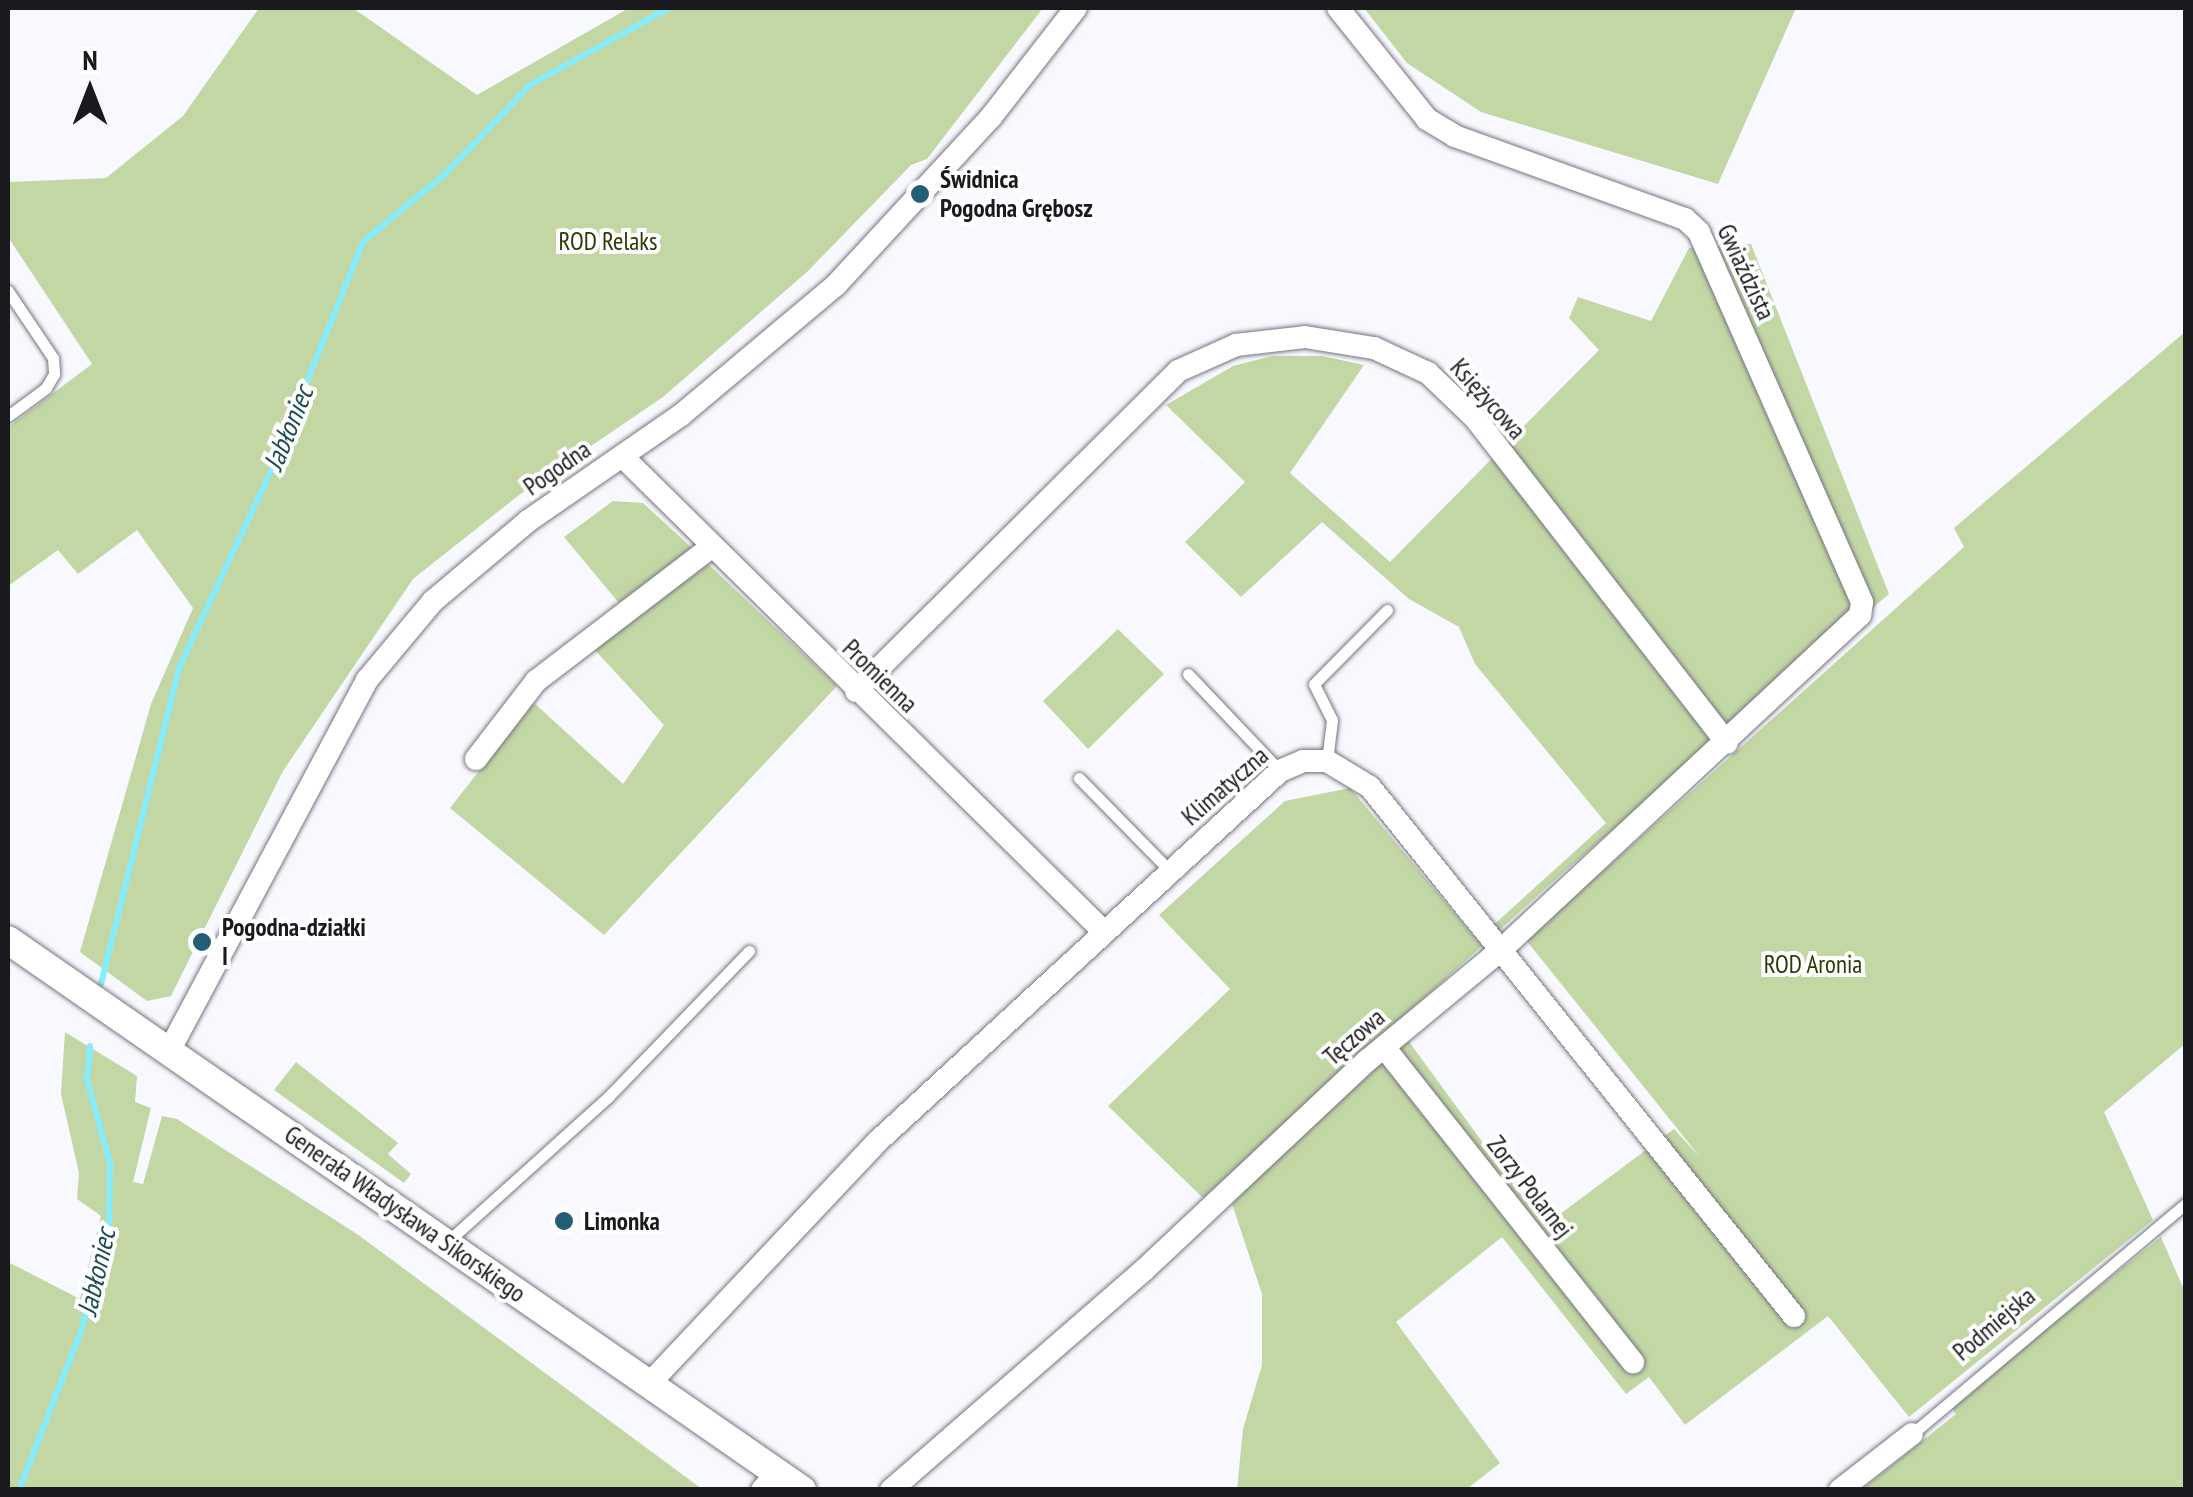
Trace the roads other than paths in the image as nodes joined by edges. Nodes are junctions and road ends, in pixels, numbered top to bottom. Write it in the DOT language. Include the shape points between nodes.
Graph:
graph roads {
  1 [pos="1076,8"];
  2 [pos="1338,8"];
  3 [pos="8,291"];
  4 [pos="8,416"];
  5 [pos="622,456"];
  6 [pos="710,548"];
  7 [pos="1388,610"];
  8 [pos="1853,626"];
  9 [pos="1188,674"];
  10 [pos="856,691"];
  11 [pos="1727,742"];
  12 [pos="476,759"];
  13 [pos="1327,761"];
  14 [pos="1280,770"];
  15 [pos="1079,778"];
  16 [pos="1170,871"];
  17 [pos="1104,932"];
  18 [pos="1502,949"];
  19 [pos="12,951"];
  20 [pos="750,951"];
  21 [pos="1384,1046"];
  22 [pos="170,1051"];
  23 [pos="2186,1203"];
  24 [pos="446,1243"];
  25 [pos="1794,1316"];
  26 [pos="1633,1362"];
  27 [pos="650,1384"];
  28 [pos="1912,1434"];
  29 [pos="770,1481"];
  30 [pos="802,1490"];
  31 [pos="891,1490"];
  32 [pos="1840,1490"];
  1 -- 5 [label="street, Pogodna" via="991,117 836,285"];
  2 -- 8 [label="street, Gwiaździsta" via="1426,119 1455,136 1685,218 1700,232 1862,602"];
  3 -- 4 [label="lane" via="53,358 54,374"];
  5 -- 6 [label="street, Promienna"];
  5 -- 22 [label="street, Pogodna" via="433,601 368,680"];
  6 -- 10 [label="street, Promienna"];
  6 -- 12 [label="street" via="536,682"];
  7 -- 13 [label="lane" via="1314,684 1332,720"];
  8 -- 11 [label="street, Tęczowa"];
  9 -- 14 [label="lane"];
  10 -- 11 [label="street, Księżycowa" via="1178,371 1236,345 1305,337 1374,348 1428,372 1475,418"];
  10 -- 17 [label="street, Promienna"];
  11 -- 18 [label="street, Tęczowa"];
  13 -- 14 [label="street, Klimatyczna"];
  13 -- 18 [label="street" via="1370,787"];
  14 -- 16 [label="street, Klimatyczna"];
  15 -- 16 [label="lane"];
  16 -- 17 [label="street, Klimatyczna"];
  17 -- 27 [label="street, Klimatyczna" via="779,1239"];
  18 -- 21 [label="street, Tęczowa"];
  18 -- 25 [label="street"];
  19 -- 22 [label="street, Generała Władysława Sikorskiego"];
  20 -- 24 [label="lane" via="608,1097"];
  21 -- 26 [label="street, Zorzy Polarnej"];
  21 -- 31 [label="street, Tęczowa" via="1143,1271"];
  22 -- 24 [label="street, Generała Władysława Sikorskiego"];
  23 -- 28 [label="lane, Podmiejska"];
  24 -- 27 [label="street, Generała Władysława Sikorskiego"];
  27 -- 29 [label="street, Generała Władysława Sikorskiego"];
  28 -- 32 [label="street, Podmiejska"];
  29 -- 30 [label="street, Generała Władysława Sikorskiego"];
}
